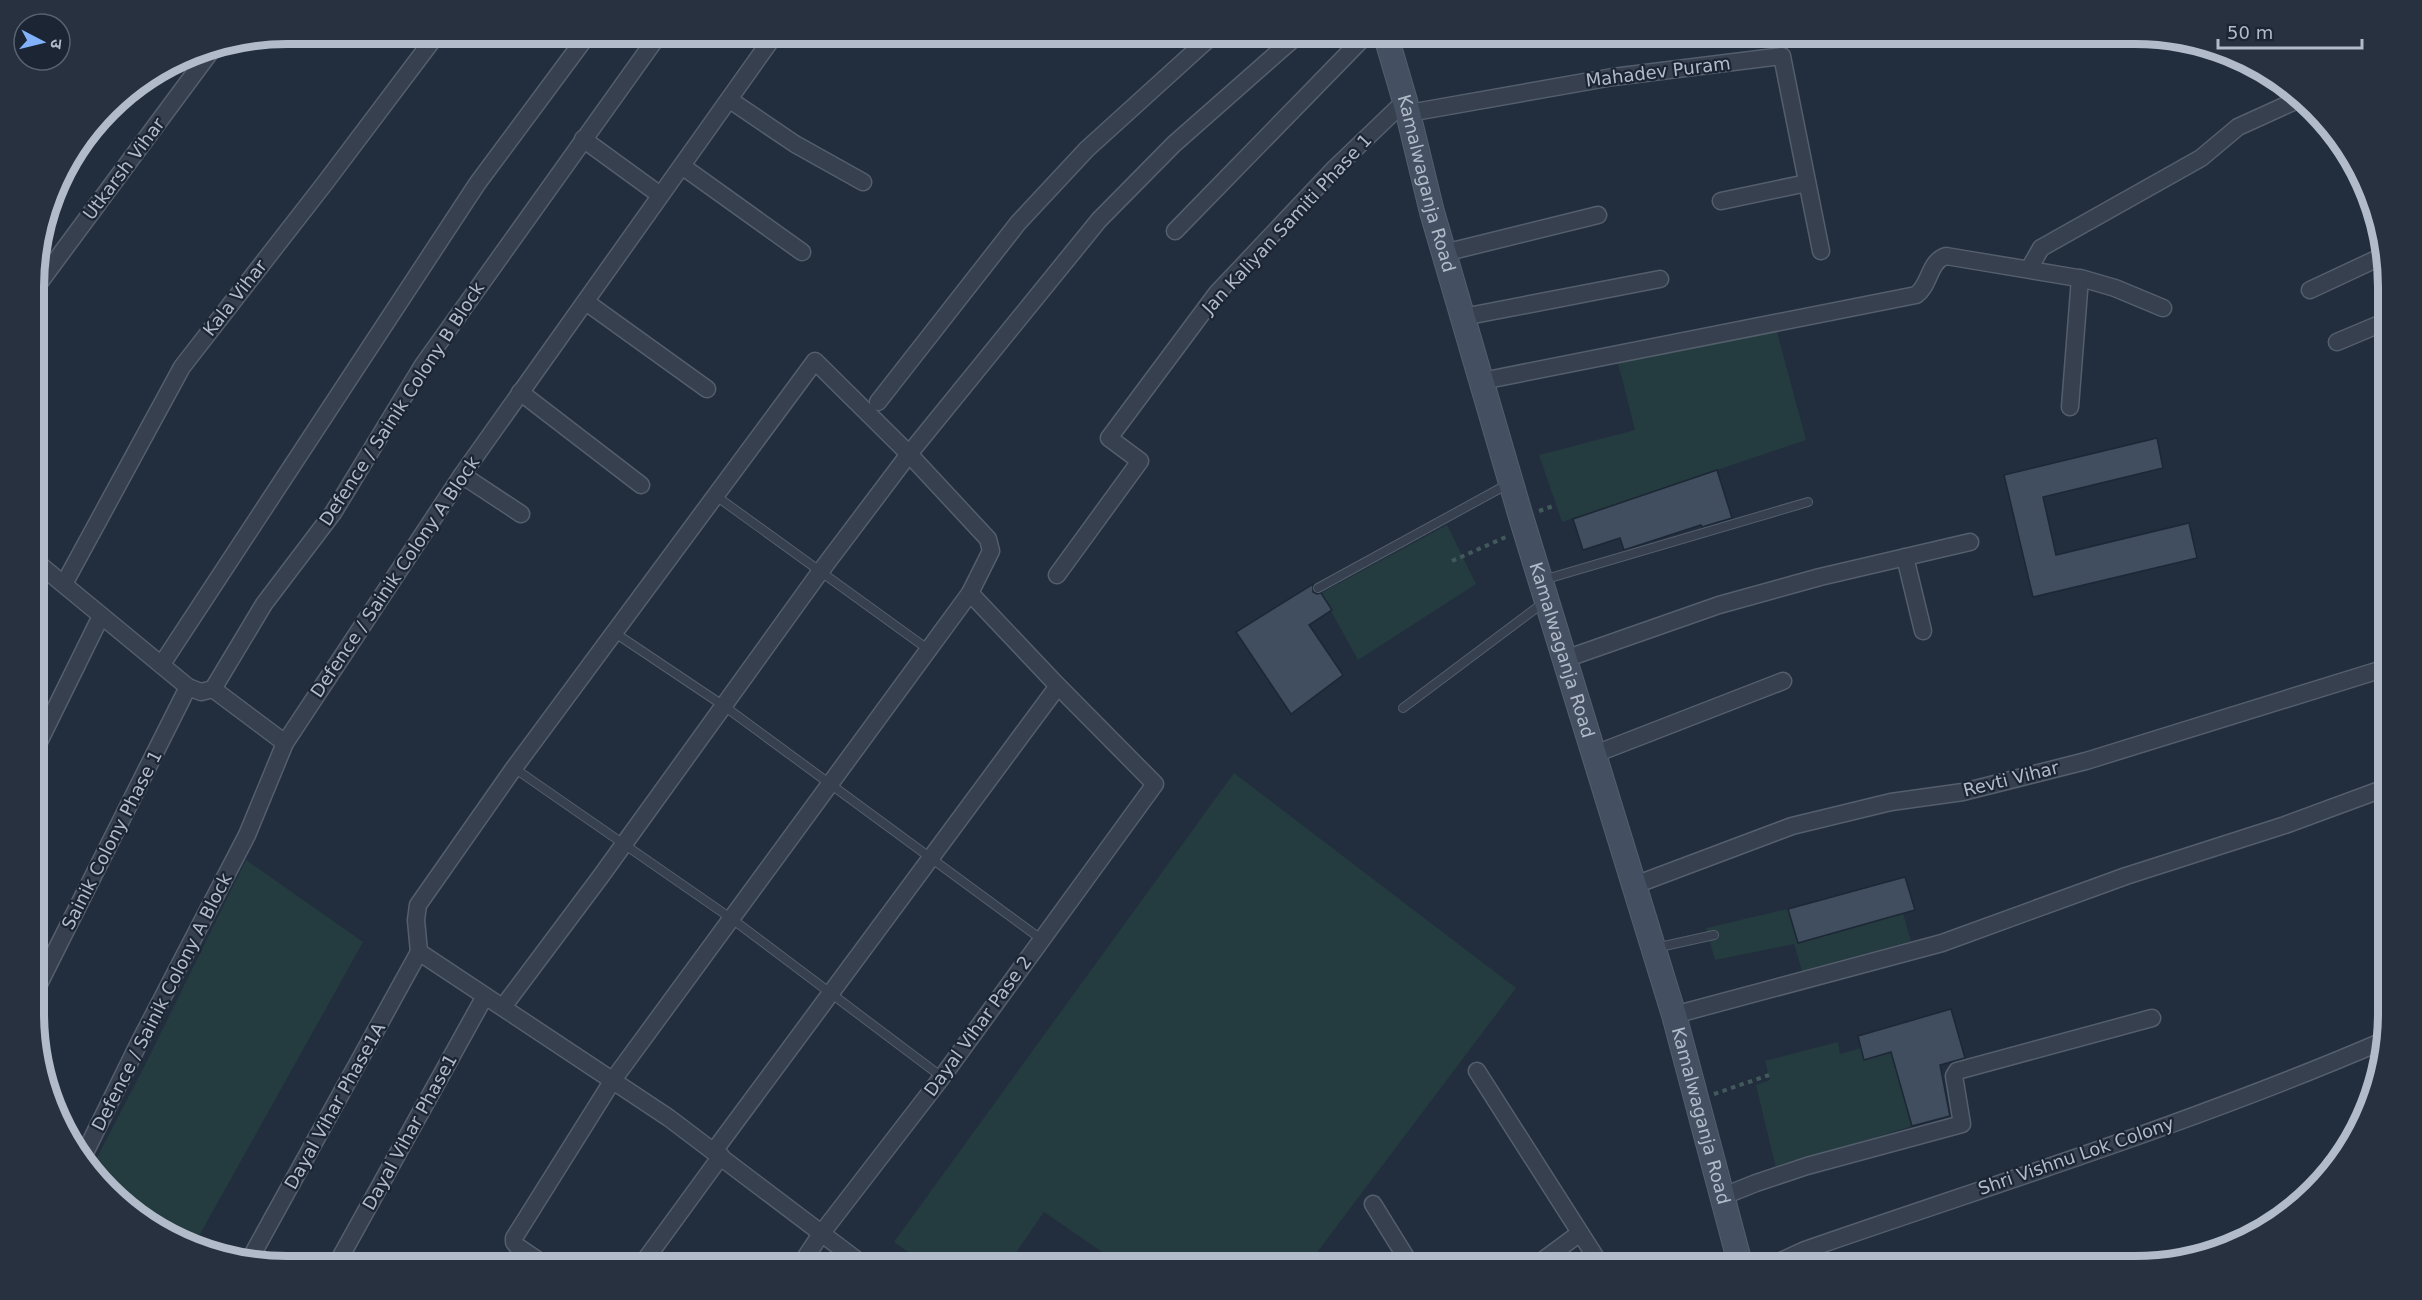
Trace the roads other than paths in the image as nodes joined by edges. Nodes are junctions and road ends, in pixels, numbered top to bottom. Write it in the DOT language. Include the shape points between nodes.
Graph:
graph roads {
  1 [pos="430,44"];
  2 [pos="581,44"];
  3 [pos="652,44"];
  4 [pos="768,44"];
  5 [pos="1203,44"];
  6 [pos="1288,44"];
  7 [pos="1357,44"];
  8 [pos="1388,44"];
  9 [pos="207,56"];
  10 [pos="730,100"];
  11 [pos="2294,102"];
  12 [pos="1407,107"];
  13 [pos="583,139"];
  14 [pos="682,166"];
  15 [pos="862,182"];
  16 [pos="1807,183"];
  17 [pos="660,195"];
  18 [pos="1721,201"];
  19 [pos="1598,215"];
  20 [pos="1175,231"];
  21 [pos="1821,251"];
  22 [pos="802,252"];
  23 [pos="1444,253"];
  24 [pos="2377,259"];
  25 [pos="2034,260"];
  26 [pos="44,276"];
  27 [pos="2080,278"];
  28 [pos="1660,279"];
  29 [pos="2310,290"];
  30 [pos="586,302"];
  31 [pos="2163,308"];
  32 [pos="1463,317"];
  33 [pos="2378,325"];
  34 [pos="2337,342"];
  35 [pos="1482,381"];
  36 [pos="707,389"];
  37 [pos="520,392"];
  38 [pos="879,402"];
  39 [pos="2070,407"];
  40 [pos="909,454"];
  41 [pos="462,475"];
  42 [pos="1511,482"];
  43 [pos="641,485"];
  44 [pos="716,496"];
  45 [pos="1808,502"];
  46 [pos="521,514"];
  47 [pos="1970,542"];
  48 [pos="1905,557"];
  49 [pos="44,568"];
  50 [pos="819,572"];
  51 [pos="1057,575"];
  52 [pos="64,584"];
  53 [pos="1318,588"];
  54 [pos="1543,591"];
  55 [pos="970,593"];
  56 [pos="101,616"];
  57 [pos="1923,631"];
  58 [pos="615,633"];
  59 [pos="929,650"];
  60 [pos="1565,659"];
  61 [pos="162,664"];
  62 [pos="2378,670"];
  63 [pos="1783,681"];
  64 [pos="1058,686"];
  65 [pos="189,687"];
  66 [pos="213,689"];
  67 [pos="724,706"];
  68 [pos="1402,708"];
  69 [pos="44,732"];
  70 [pos="285,743"];
  71 [pos="1595,754"];
  72 [pos="514,768"];
  73 [pos="831,784"];
  74 [pos="2378,791"];
  75 [pos="624,844"];
  76 [pos="932,857"];
  77 [pos="1635,885"];
  78 [pos="732,919"];
  79 [pos="1714,935"];
  80 [pos="1041,939"];
  81 [pos="1654,948"];
  82 [pos="419,952"];
  83 [pos="44,974"];
  84 [pos="831,994"];
  85 [pos="485,996"];
  86 [pos="503,1007"];
  87 [pos="1674,1015"];
  88 [pos="2152,1018"];
  89 [pos="2376,1044"];
  90 [pos="1477,1071"];
  91 [pos="942,1077"];
  92 [pos="613,1080"];
  93 [pos="86,1151"];
  94 [pos="718,1154"];
  95 [pos="1722,1197"];
  96 [pos="1373,1204"];
  97 [pos="1580,1233"];
  98 [pos="821,1234"];
  99 [pos="252,1254"];
  100 [pos="341,1256"];
  101 [pos="532,1256"];
  102 [pos="648,1256"];
  103 [pos="806,1256"];
  104 [pos="851,1256"];
  105 [pos="1405,1256"];
  106 [pos="1549,1256"];
  107 [pos="1595,1256"];
  108 [pos="1737,1256"];
  109 [pos="1794,1256"];
  1 -- 52 [label="street, Kala Vihar" via="182,367"];
  2 -- 61 [label="street" via="477,184"];
  3 -- 13 [label="street, Defence / Sainik Colony B Block"];
  4 -- 10 [label="street, Defence / Sainik Colony A Block"];
  5 -- 38 [label="street" via="1087,149 1018,223"];
  6 -- 40 [label="street" via="1174,144 1099,220"];
  7 -- 20 [label="street"];
  8 -- 12 [label="main road, Kamalwaganja Road"];
  9 -- 26 [label="street, Utkarsh Vihar"];
  10 -- 14 [label="street, Defence / Sainik Colony A Block"];
  10 -- 15 [label="street" via="795,144"];
  11 -- 25 [label="street" via="2238,127 2201,158"];
  12 -- 16 [label="street, Mahadev Puram" via="1782,56"];
  12 -- 23 [label="main road, Kamalwaganja Road"];
  12 -- 51 [label="street, Jan Kaliyan Samiti Phase 1" via="1335,168 1217,293 1109,438 1140,461"];
  13 -- 17 [label="street"];
  13 -- 66 [label="street, Defence / Sainik Colony B Block" via="423,365 333,513 264,604"];
  14 -- 17 [label="street, Defence / Sainik Colony A Block"];
  14 -- 22 [label="street"];
  16 -- 18 [label="street"];
  16 -- 21 [label="street, Mahadev Puram"];
  17 -- 30 [label="street, Defence / Sainik Colony A Block"];
  19 -- 23 [label="street"];
  23 -- 32 [label="main road, Kamalwaganja Road"];
  24 -- 29 [label="street"];
  25 -- 27 [label="street"];
  25 -- 35 [label="street" via="1946,256 1934,262 1924,289 1916,295"];
  27 -- 31 [label="street"];
  27 -- 39 [label="street"];
  28 -- 32 [label="street"];
  30 -- 36 [label="street"];
  30 -- 37 [label="street, Defence / Sainik Colony A Block"];
  32 -- 35 [label="main road, Kamalwaganja Road"];
  33 -- 34 [label="street"];
  35 -- 42 [label="main road, Kamalwaganja Road"];
  37 -- 41 [label="street, Defence / Sainik Colony A Block"];
  37 -- 43 [label="street"];
  40 -- 44 [label="street" via="815,361"];
  40 -- 50 [label="street"];
  40 -- 55 [label="street" via="988,539 991,551"];
  41 -- 46 [label="street"];
  41 -- 70 [label="street, Defence / Sainik Colony A Block"];
  42 -- 53 [label="lane"];
  42 -- 54 [label="main road, Kamalwaganja Road"];
  44 -- 50 [label="lane"];
  44 -- 58 [label="street"];
  45 -- 54 [label="lane"];
  47 -- 48 [label="street"];
  48 -- 57 [label="street"];
  48 -- 60 [label="street" via="1719,605"];
  49 -- 52 [label="street"];
  50 -- 59 [label="lane"];
  50 -- 67 [label="street"];
  52 -- 56 [label="street"];
  54 -- 60 [label="main road, Kamalwaganja Road"];
  54 -- 68 [label="lane"];
  55 -- 59 [label="street"];
  55 -- 64 [label="street"];
  56 -- 61 [label="street"];
  56 -- 69 [label="street"];
  58 -- 67 [label="lane"];
  58 -- 72 [label="street"];
  59 -- 73 [label="street"];
  60 -- 71 [label="main road, Kamalwaganja Road"];
  61 -- 65 [label="street"];
  62 -- 77 [label="street, Revti Vihar" via="2086,761 1963,792 1891,802 1792,826"];
  63 -- 71 [label="street"];
  64 -- 76 [label="street"];
  64 -- 80 [label="street, Dayal Vihar Pase 2" via="1155,784"];
  65 -- 66 [label="street" via="201,692"];
  65 -- 83 [label="street, Sainik Colony Phase 1"];
  66 -- 70 [label="street"];
  67 -- 73 [label="lane"];
  67 -- 75 [label="street"];
  70 -- 93 [label="street, Defence / Sainik Colony A Block" via="247,835"];
  71 -- 77 [label="main road, Kamalwaganja Road"];
  72 -- 75 [label="lane"];
  72 -- 82 [label="street" via="418,905"];
  73 -- 76 [label="lane"];
  73 -- 78 [label="street"];
  74 -- 87 [label="street" via="1942,943"];
  75 -- 78 [label="lane"];
  75 -- 86 [label="street"];
  76 -- 80 [label="lane"];
  76 -- 84 [label="street"];
  77 -- 81 [label="main road, Kamalwaganja Road"];
  78 -- 84 [label="lane"];
  78 -- 92 [label="street"];
  79 -- 81 [label="lane"];
  80 -- 91 [label="street, Dayal Vihar Pase 2"];
  81 -- 87 [label="main road, Kamalwaganja Road"];
  82 -- 85 [label="street"];
  82 -- 99 [label="street, Dayal Vihar Phase1A"];
  84 -- 91 [label="lane"];
  84 -- 94 [label="street"];
  85 -- 86 [label="street"];
  85 -- 100 [label="street, Dayal Vihar Phase1"];
  86 -- 92 [label="street"];
  87 -- 95 [label="main road, Kamalwaganja Road"];
  88 -- 95 [label="street" via="1957,1071 1954,1076 1960,1125 1807,1166"];
  89 -- 109 [label="street, Shri Vishnu Lok Colony" via="2117,1144"];
  90 -- 97 [label="street"];
  91 -- 98 [label="street, Dayal Vihar Pase 2"];
  92 -- 94 [label="street"];
  92 -- 101 [label="street" via="514,1238 517,1246"];
  94 -- 98 [label="street"];
  94 -- 102 [label="street"];
  95 -- 108 [label="main road, Kamalwaganja Road"];
  96 -- 105 [label="street"];
  97 -- 106 [label="street"];
  97 -- 107 [label="street"];
  98 -- 103 [label="street, Dayal Vihar Pase 2"];
  98 -- 104 [label="street"];
}
